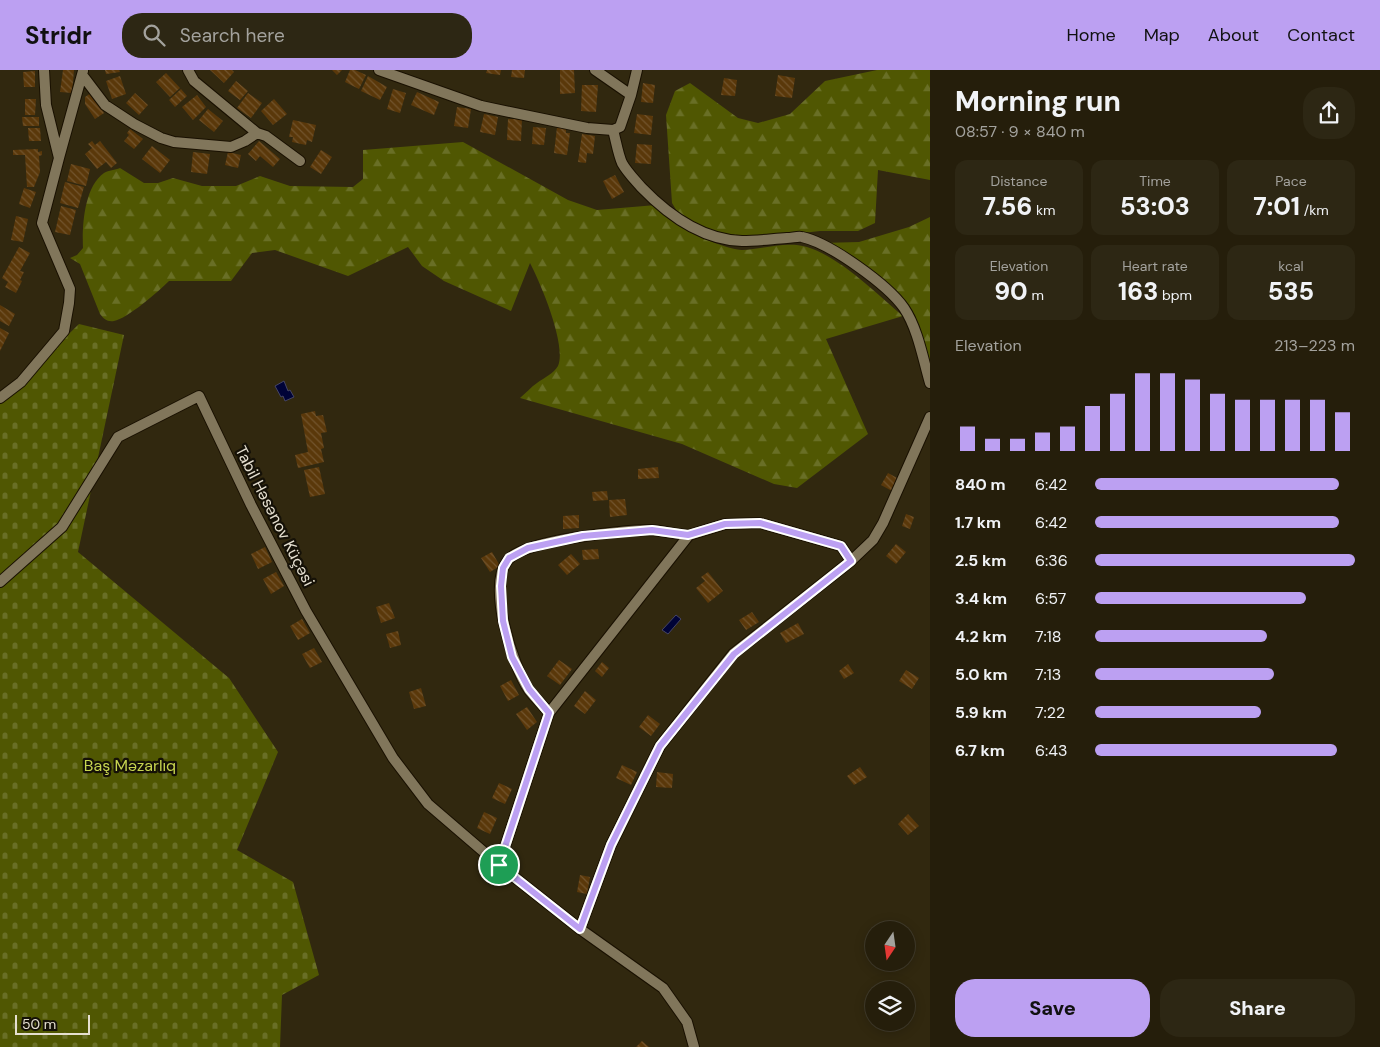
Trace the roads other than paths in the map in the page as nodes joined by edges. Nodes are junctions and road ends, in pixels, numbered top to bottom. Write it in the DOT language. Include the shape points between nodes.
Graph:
graph roads {
  1 [pos="44,70"];
  2 [pos="188,70"];
  3 [pos="380,70"];
  4 [pos="595,70"];
  5 [pos="637,70"];
  6 [pos="83,73"];
  7 [pos="631,95"];
  8 [pos="613,130"];
  9 [pos="256,133"];
  10 [pos="60,158"];
  11 [pos="300,161"];
  12 [pos="930,383"];
  13 [pos="0,398"];
  14 [pos="930,417"];
  15 [pos="688,535"];
  16 [pos="851,561"];
  17 [pos="0,582"];
  18 [pos="549,713"];
  19 [pos="499,865"];
  20 [pos="580,929"];
  21 [pos="694,1047"];
  1 -- 10 [label="street" via="46,105"];
  2 -- 9 [label="street" via="194,82"];
  3 -- 8 [label="street" via="481,106 587,128"];
  4 -- 7 [label="street"];
  5 -- 7 [label="street"];
  6 -- 9 [label="street" via="105,105 161,138 231,147"];
  6 -- 10 [label="street"];
  7 -- 8 [label="street" via="620,127"];
  8 -- 12 [label="street" via="622,164 636,181 671,214 697,230 720,239 741,241 802,237 856,264 904,308"];
  9 -- 11 [label="street" via="266,136"];
  10 -- 13 [label="street" via="42,223 70,289 64,331 20,382"];
  14 -- 16 [label="street" via="883,523 873,540"];
  15 -- 16 [label="street" via="725,524 760,523 841,546"];
  15 -- 18 [label="street"];
  15 -- 18 [label="street" via="652,530 583,536 528,548 509,558 503,568 501,586 503,621 512,657 529,689"];
  16 -- 20 [label="street" via="734,654 660,746 611,845"];
  17 -- 19 [label="street, Tabil Həsənov Küçəsi" via="62,527 118,437 199,396 306,611 393,758 428,804"];
  18 -- 19 [label="street"];
  19 -- 20 [label="street, Tabil Həsənov Küçəsi"];
  20 -- 21 [label="street, Tabil Həsənov Küçəsi" via="663,988 687,1022"];
}
